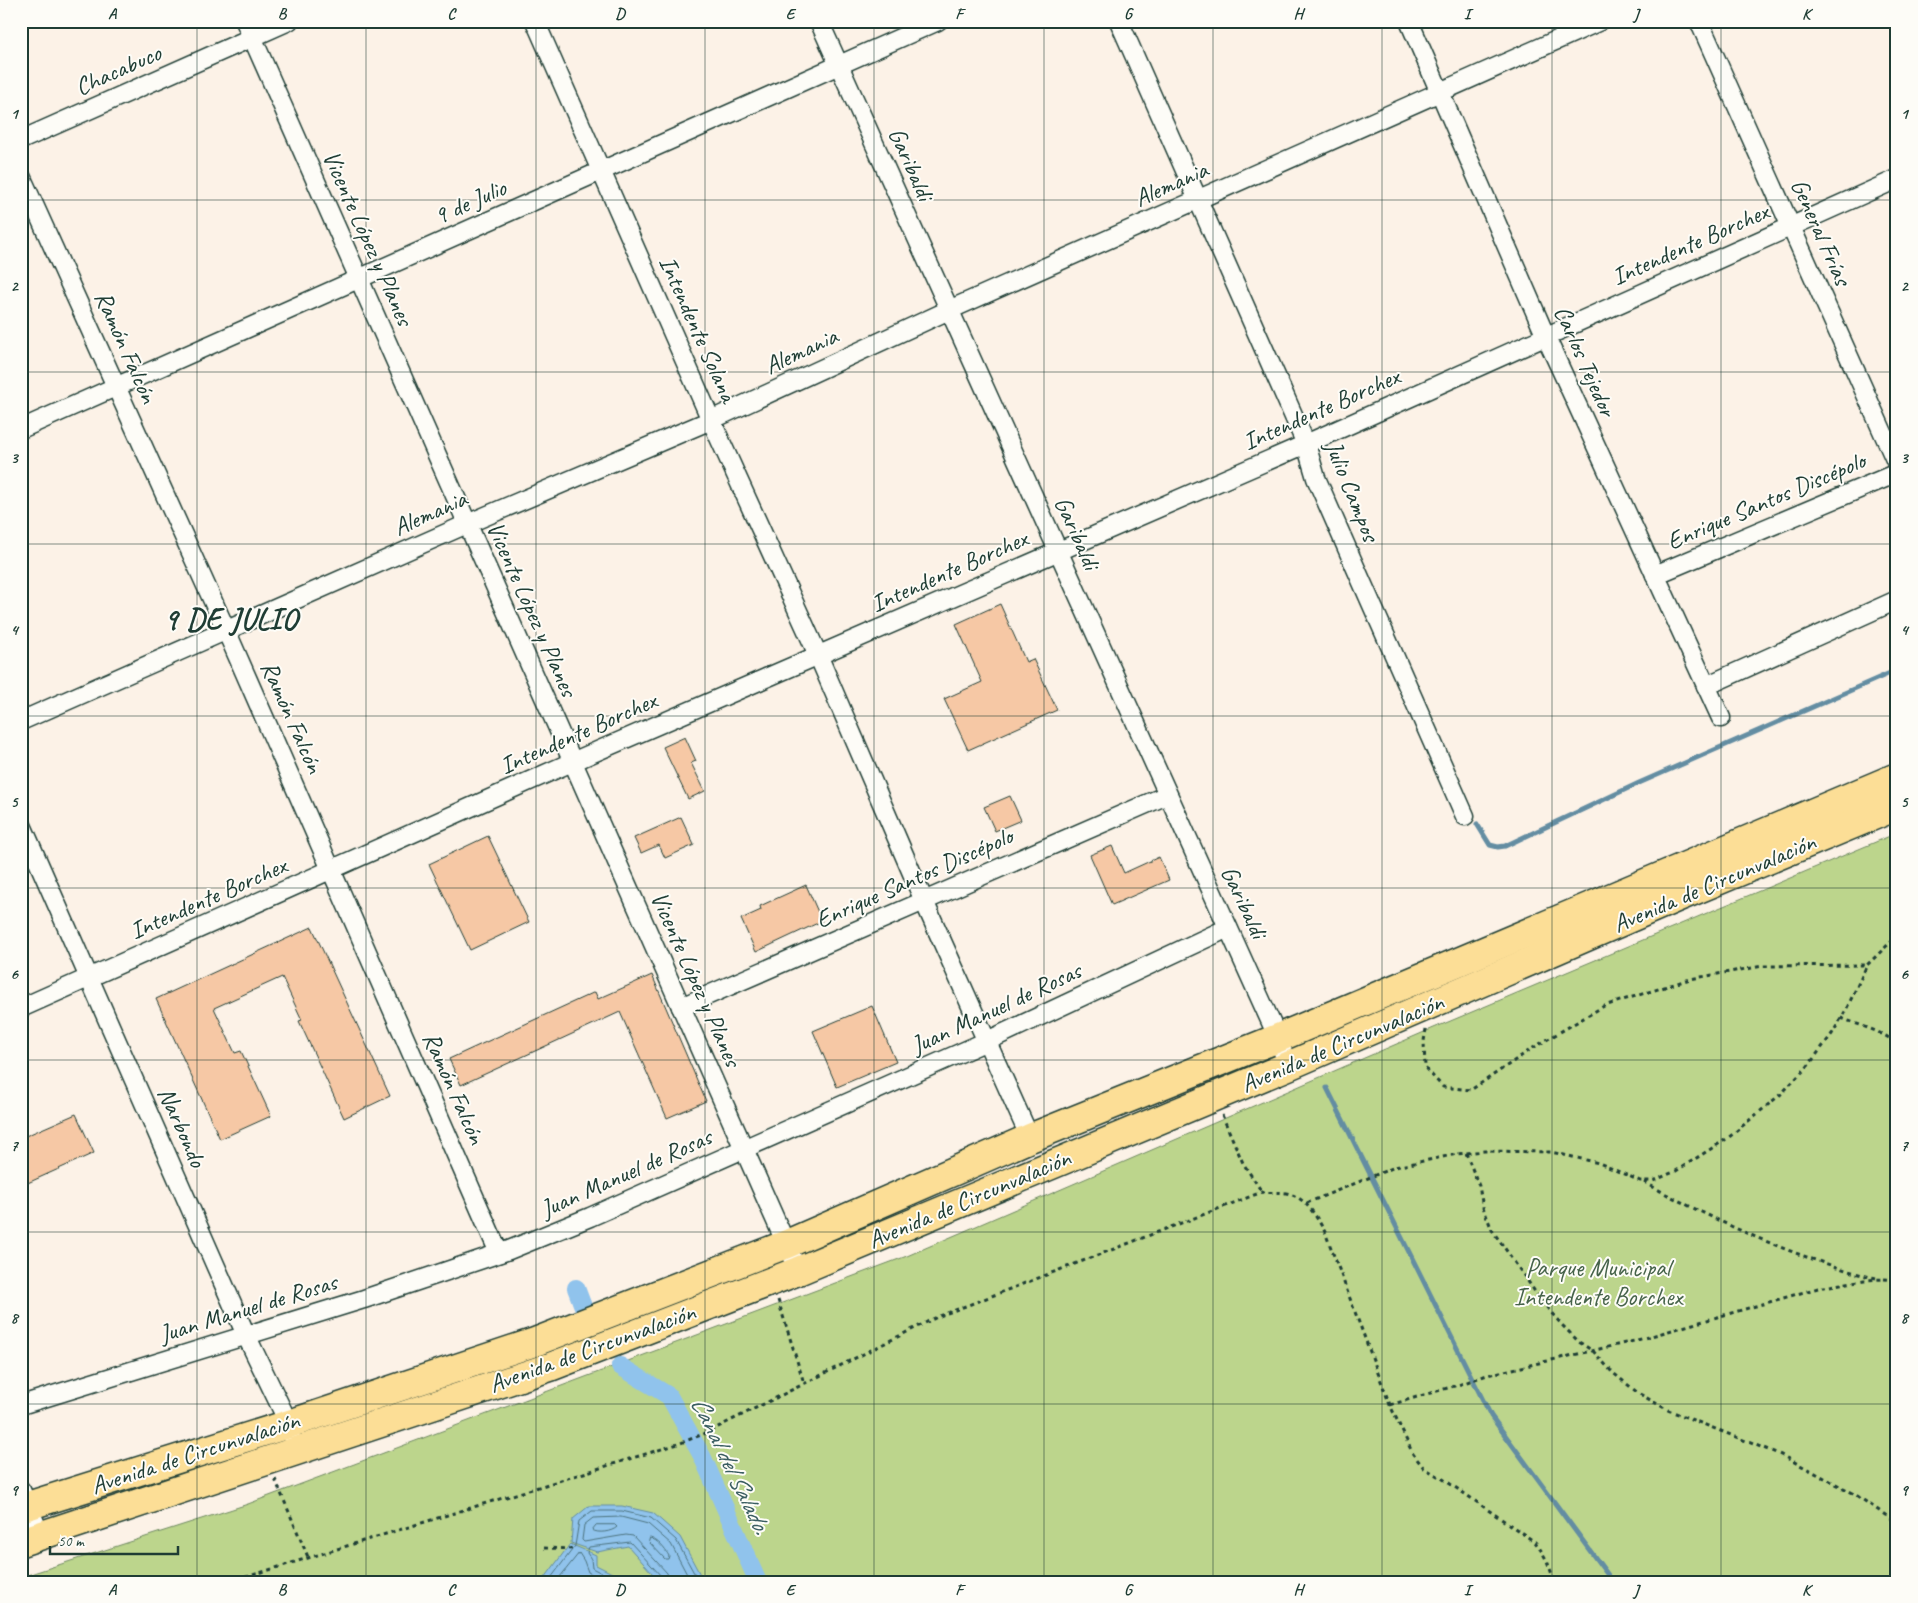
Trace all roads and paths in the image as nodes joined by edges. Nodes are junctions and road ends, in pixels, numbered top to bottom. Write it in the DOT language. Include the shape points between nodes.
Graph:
graph roads {
  1 [pos="245,21"];
  2 [pos="289,21"];
  3 [pos="535,21"];
  4 [pos="819,21"];
  5 [pos="938,21"];
  6 [pos="1119,21"];
  7 [pos="1409,21"];
  8 [pos="1600,21"];
  9 [pos="1699,21"];
  10 [pos="252,38"];
  11 [pos="839,66"];
  12 [pos="1439,93"];
  13 [pos="21,140"];
  14 [pos="601,171"];
  15 [pos="21,176"];
  16 [pos="1897,179"];
  17 [pos="1198,200"];
  18 [pos="1791,226"];
  19 [pos="359,279"];
  20 [pos="949,310"];
  21 [pos="1546,337"];
  22 [pos="116,386"];
  23 [pos="711,420"];
  24 [pos="21,429"];
  25 [pos="1306,444"];
  26 [pos="1897,464"];
  27 [pos="1897,473"];
  28 [pos="467,524"];
  29 [pos="1057,550"];
  30 [pos="1655,575"];
  31 [pos="1897,600"];
  32 [pos="226,630"];
  33 [pos="818,655"];
  34 [pos="1706,686"];
  35 [pos="1721,718"];
  36 [pos="21,721"];
  37 [pos="572,762"];
  38 [pos="1897,777"];
  39 [pos="1167,795"];
  40 [pos="1897,806"];
  41 [pos="1465,816"];
  42 [pos="21,823"];
  43 [pos="331,870"];
  44 [pos="924,901"];
  45 [pos="1228,928"];
  46 [pos="1897,936"];
  47 [pos="1868,965"];
  48 [pos="89,978"];
  49 [pos="1433,1005"];
  50 [pos="681,1007"];
  51 [pos="21,1008"];
  52 [pos="1841,1018"];
  53 [pos="1278,1038"];
  54 [pos="987,1041"];
  55 [pos="1897,1042"];
  56 [pos="1288,1066"];
  57 [pos="1221,1113"];
  58 [pos="1030,1138"];
  59 [pos="744,1148"];
  60 [pos="1466,1153"];
  61 [pos="1641,1181"];
  62 [pos="1262,1192"];
  63 [pos="1307,1203"];
  64 [pos="787,1244"];
  65 [pos="500,1253"];
  66 [pos="798,1271"];
  67 [pos="1884,1279"];
  68 [pos="1897,1280"];
  69 [pos="776,1296"];
  70 [pos="246,1335"];
  71 [pos="1593,1351"];
  72 [pos="804,1383"];
  73 [pos="21,1405"];
  74 [pos="1390,1405"];
  75 [pos="289,1424"];
  76 [pos="295,1452"];
  77 [pos="279,1488"];
  78 [pos="23,1502"];
  79 [pos="1897,1523"];
  80 [pos="31,1539"];
  81 [pos="544,1548"];
  82 [pos="576,1549"];
  83 [pos="308,1557"];
  84 [pos="230,1582"];
  85 [pos="1554,1582"];
  1 -- 10 [label="street, Vicente López y Planes"];
  2 -- 10 [label="street, Chacabuco"];
  3 -- 14 [label="street, Intendente Solana"];
  4 -- 11 [label="street, Garibaldi"];
  5 -- 11 [label="street, 9 de Julio"];
  6 -- 17 [label="street, Julio Campos"];
  7 -- 12 [label="street, Carlos Tejedor"];
  8 -- 12 [label="street, Alemania"];
  9 -- 18 [label="street, General Frías"];
  10 -- 13 [label="street, Chacabuco"];
  10 -- 19 [label="street, Vicente López y Planes"];
  11 -- 14 [label="street, 9 de Julio"];
  11 -- 20 [label="street, Garibaldi"];
  12 -- 17 [label="street, Alemania"];
  12 -- 21 [label="street, Carlos Tejedor"];
  14 -- 19 [label="street, 9 de Julio"];
  14 -- 23 [label="street, Intendente Solana"];
  15 -- 22 [label="street, Ramón Falcón"];
  16 -- 18 [label="street, Intendente Borchex"];
  17 -- 20 [label="street, Alemania"];
  17 -- 25 [label="street, Julio Campos"];
  18 -- 21 [label="street, Intendente Borchex"];
  18 -- 26 [label="street, General Frías"];
  19 -- 22 [label="street, 9 de Julio"];
  19 -- 28 [label="street, Vicente López y Planes"];
  20 -- 23 [label="street, Alemania"];
  20 -- 29 [label="street, Garibaldi"];
  21 -- 25 [label="street, Intendente Borchex"];
  21 -- 30 [label="street, Carlos Tejedor"];
  22 -- 24 [label="street, 9 de Julio"];
  22 -- 32 [label="street, Ramón Falcón"];
  23 -- 28 [label="street, Alemania"];
  23 -- 33 [label="street, Intendente Solana"];
  25 -- 29 [label="street, Intendente Borchex"];
  25 -- 41 [label="street, Julio Campos" via="1316,478"];
  27 -- 30 [label="street, Enrique Santos Discépolo"];
  28 -- 32 [label="street, Alemania"];
  28 -- 37 [label="street, Vicente López y Planes"];
  29 -- 33 [label="street, Intendente Borchex"];
  29 -- 39 [label="street, Garibaldi"];
  30 -- 34 [label="street, Carlos Tejedor"];
  31 -- 34 [label="street"];
  32 -- 36 [label="street, Alemania"];
  32 -- 43 [label="street, Ramón Falcón"];
  33 -- 37 [label="street, Intendente Borchex"];
  33 -- 44 [label="street, Intendente Solana"];
  34 -- 35 [label="street, Carlos Tejedor"];
  37 -- 43 [label="street, Intendente Borchex"];
  37 -- 50 [label="street, Vicente López y Planes"];
  38 -- 53 [label="highway, Avenida de Circunvalación"];
  39 -- 44 [label="street, Enrique Santos Discépolo"];
  39 -- 45 [label="street, Garibaldi"];
  40 -- 49 [label="highway, Avenida de Circunvalación"];
  42 -- 48 [label="street, Narbondo"];
  43 -- 48 [label="street, Intendente Borchex"];
  43 -- 65 [label="street, Ramón Falcón"];
  44 -- 50 [label="street, Enrique Santos Discépolo"];
  44 -- 54 [label="street, Intendente Solana"];
  45 -- 53 [label="street, Garibaldi"];
  45 -- 54 [label="street, Juan Manuel de Rosas"];
  46 -- 47 [label="path"];
  47 -- 49 [label="path" via="1763,966 1690,979 1604,1006 1471,1090 1443,1087 1425,1068 1424,1041"];
  47 -- 52 [label="path"];
  48 -- 51 [label="street, Intendente Borchex"];
  48 -- 70 [label="street, Narbondo"];
  49 -- 56 [label="highway, Avenida de Circunvalación"];
  50 -- 59 [label="street, Vicente López y Planes"];
  52 -- 55 [label="path"];
  52 -- 61 [label="path" via="1808,1066 1754,1118 1676,1170 1653,1181"];
  53 -- 56 [label="street, Garibaldi"];
  53 -- 58 [label="highway, Avenida de Circunvalación"];
  54 -- 58 [label="street, Intendente Solana"];
  54 -- 59 [label="street, Juan Manuel de Rosas"];
  56 -- 66 [label="highway, Avenida de Circunvalación"];
  57 -- 62 [label="path" via="1243,1162"];
  58 -- 64 [label="highway, Avenida de Circunvalación"];
  59 -- 64 [label="street, Vicente López y Planes"];
  59 -- 65 [label="street, Juan Manuel de Rosas" via="590,1217"];
  60 -- 61 [label="path" via="1551,1152 1600,1163"];
  60 -- 63 [label="path" via="1414,1162"];
  60 -- 71 [label="path" via="1492,1230 1543,1303 1579,1342"];
  61 -- 67 [label="path" via="1760,1239"];
  62 -- 63 [label="path" via="1288,1193"];
  62 -- 72 [label="path" via="937,1318"];
  63 -- 74 [label="path" via="1325,1232"];
  64 -- 66 [label="street, Vicente López y Planes"];
  64 -- 75 [label="highway, Avenida de Circunvalación" via="535,1342"];
  65 -- 70 [label="street, Juan Manuel de Rosas"];
  66 -- 76 [label="highway, Avenida de Circunvalación" via="550,1367"];
  67 -- 68 [label="path"];
  67 -- 71 [label="path" via="1818,1288"];
  69 -- 72 [label="path"];
  70 -- 73 [label="street, Juan Manuel de Rosas"];
  70 -- 75 [label="street, Narbondo"];
  71 -- 74 [label="path" via="1486,1375"];
  71 -- 79 [label="path" via="1638,1394 1668,1410 1781,1455 1852,1493"];
  72 -- 83 [label="path" via="678,1444"];
  74 -- 85 [label="path" via="1413,1454 1424,1468 1535,1542 1545,1556"];
  75 -- 76 [label="street, Narbondo"];
  75 -- 78 [label="highway, Avenida de Circunvalación"];
  76 -- 80 [label="highway, Avenida de Circunvalación"];
  77 -- 83 [label="path"];
  78 -- 80 [label="street"];
  81 -- 82 [label="path"];
  83 -- 84 [label="path"];
}
